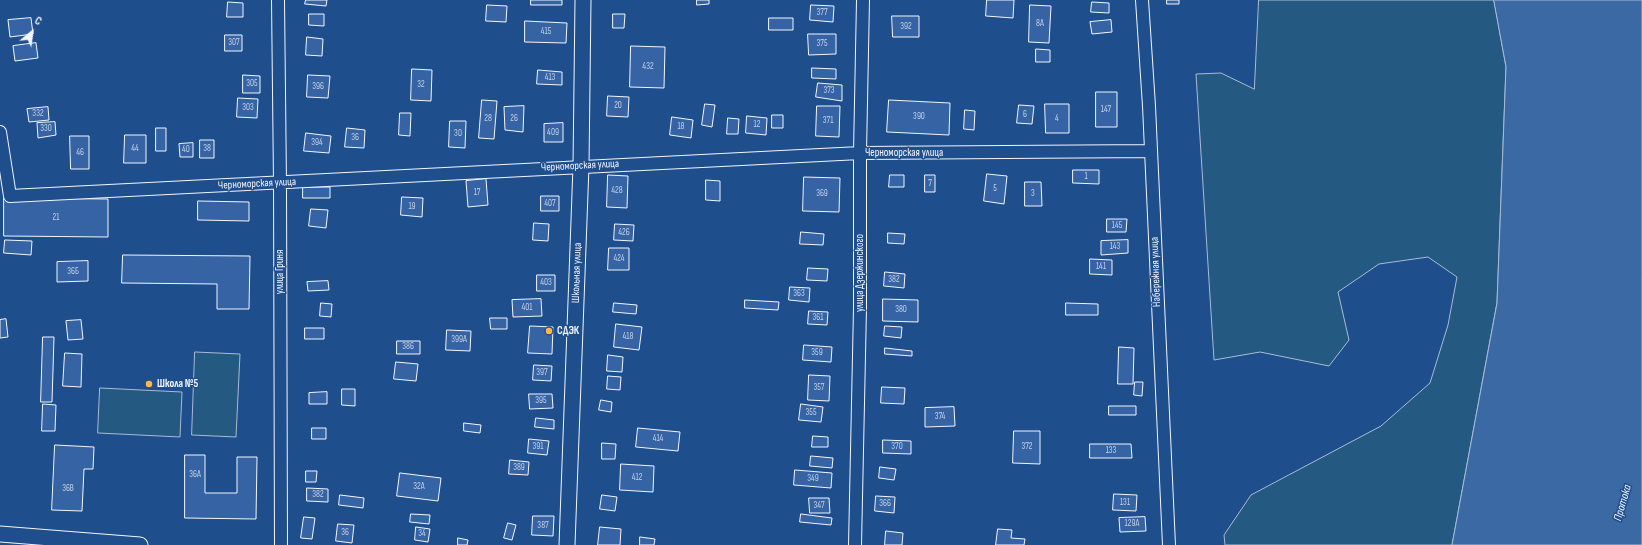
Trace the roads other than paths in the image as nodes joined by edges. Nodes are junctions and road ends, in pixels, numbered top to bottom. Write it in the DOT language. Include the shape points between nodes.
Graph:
graph roads {
  1 [pos="278,0"];
  2 [pos="583,0"];
  3 [pos="863,0"];
  4 [pos="1142,0"];
  5 [pos="0,132"];
  6 [pos="1151,151"];
  7 [pos="860,153"];
  8 [pos="581,166"];
  9 [pos="280,182"];
  10 [pos="0,534"];
  11 [pos="140,545"];
  12 [pos="281,545"];
  13 [pos="567,545"];
  14 [pos="855,545"];
  15 [pos="1169,545"];
  1 -- 9 [label="street, улица Гриня"];
  2 -- 8 [label="street, Школьная улица"];
  3 -- 7 [label="street, улица Дзержинского"];
  4 -- 6 [label="street, Набережная улица"];
  5 -- 9 [label="street, Черноморская улица" via="10,196"];
  6 -- 7 [label="street, Черноморская улица"];
  6 -- 15 [label="street, Набережная улица"];
  7 -- 8 [label="street, Черноморская улица"];
  7 -- 14 [label="street, улица Дзержинского"];
  8 -- 9 [label="street, Черноморская улица"];
  8 -- 13 [label="street, Школьная улица"];
  9 -- 12 [label="street, улица Гриня"];
  10 -- 11 [label="street"];
}
